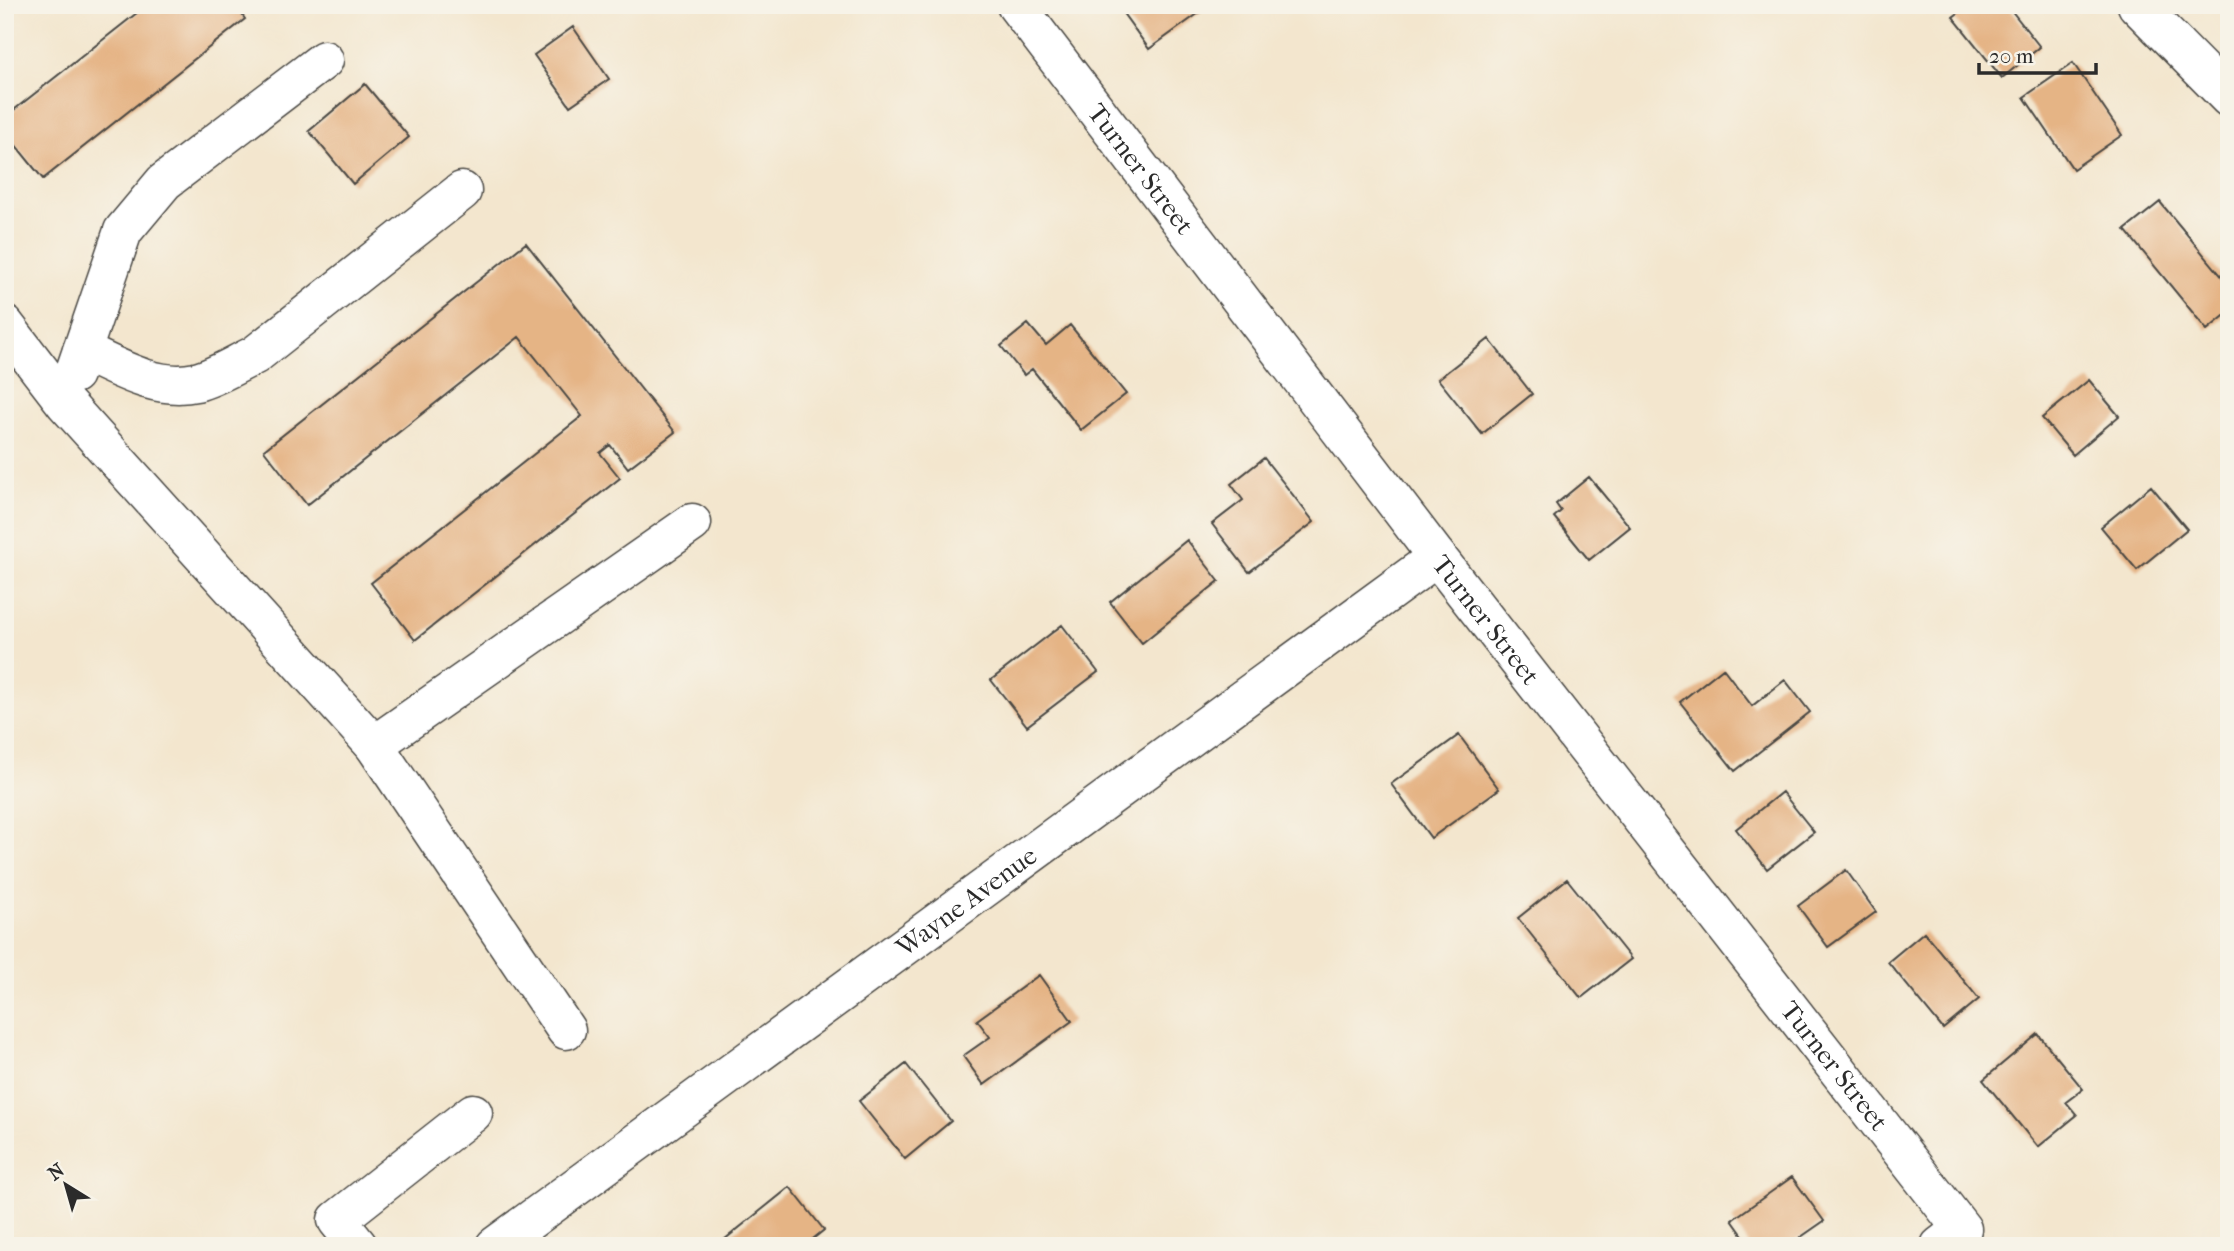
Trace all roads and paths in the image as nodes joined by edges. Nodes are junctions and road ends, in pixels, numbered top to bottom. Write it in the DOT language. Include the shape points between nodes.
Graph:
graph roads {
  1 [pos="1016,5"];
  2 [pos="2137,5"];
  3 [pos="324,60"];
  4 [pos="2229,98"];
  5 [pos="462,191"];
  6 [pos="5,325"];
  7 [pos="82,351"];
  8 [pos="65,403"];
  9 [pos="692,523"];
  10 [pos="1437,556"];
  11 [pos="374,746"];
  12 [pos="566,1030"];
  13 [pos="473,1113"];
  14 [pos="1951,1237"];
  15 [pos="503,1243"];
  16 [pos="358,1246"];
  1 -- 10 [label="street, Turner Street"];
  2 -- 4 [label="street"];
  3 -- 7 [label="street" via="164,182 123,232"];
  5 -- 7 [label="street" via="255,355 225,370 196,382 174,384 141,378"];
  6 -- 8 [label="street"];
  7 -- 8 [label="street"];
  8 -- 11 [label="street"];
  9 -- 11 [label="street"];
  10 -- 14 [label="street, Turner Street"];
  10 -- 15 [label="street, Wayne Avenue"];
  11 -- 12 [label="street"];
  13 -- 16 [label="street" via="337,1220"];
}
